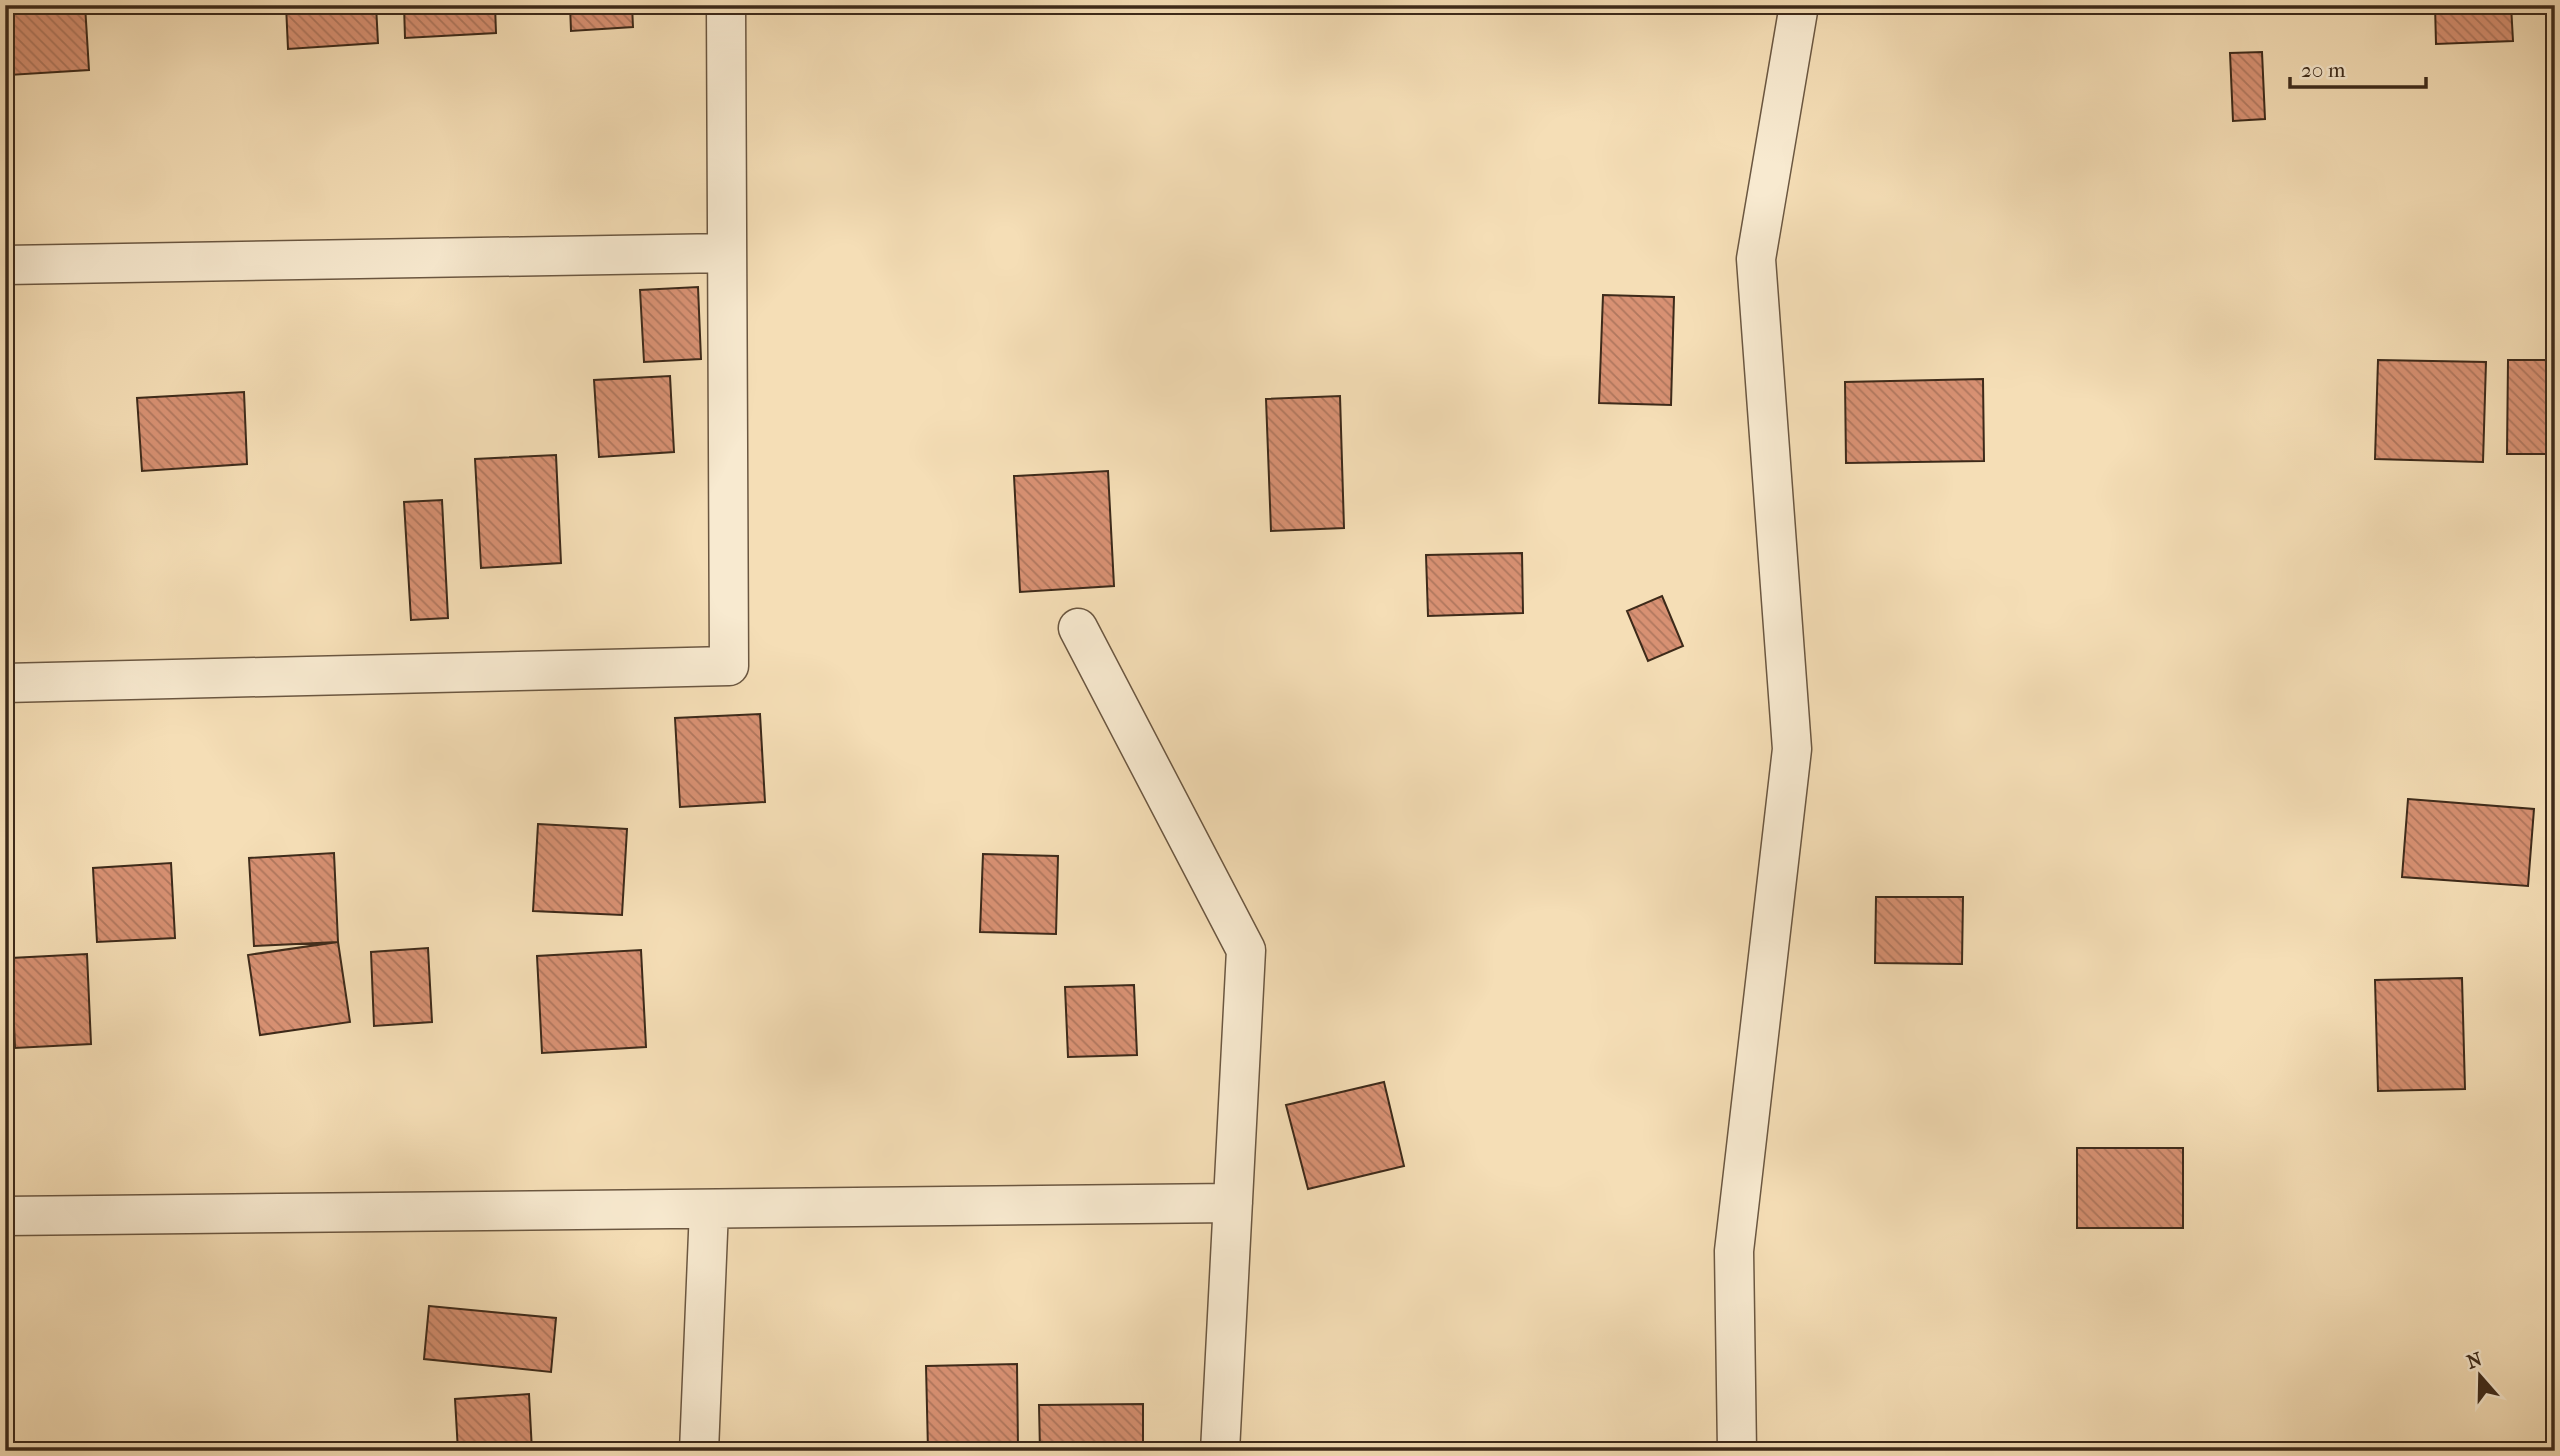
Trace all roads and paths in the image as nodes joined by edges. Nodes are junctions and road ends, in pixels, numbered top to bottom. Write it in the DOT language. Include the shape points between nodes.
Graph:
graph roads {
  1 [pos="726,5"];
  2 [pos="1799,5"];
  3 [pos="727,253"];
  4 [pos="5,265"];
  5 [pos="1078,628"];
  6 [pos="5,682"];
  7 [pos="1233,1203"];
  8 [pos="709,1209"];
  9 [pos="5,1216"];
  10 [pos="698,1451"];
  11 [pos="1220,1451"];
  12 [pos="1737,1451"];
  1 -- 3 [label="street"];
  2 -- 12 [label="street" via="1756,259 1792,749 1734,1251"];
  3 -- 4 [label="street"];
  3 -- 6 [label="street" via="729,666"];
  5 -- 7 [label="street" via="1246,950"];
  7 -- 8 [label="street"];
  7 -- 11 [label="street"];
  8 -- 9 [label="street"];
  8 -- 10 [label="street"];
}
